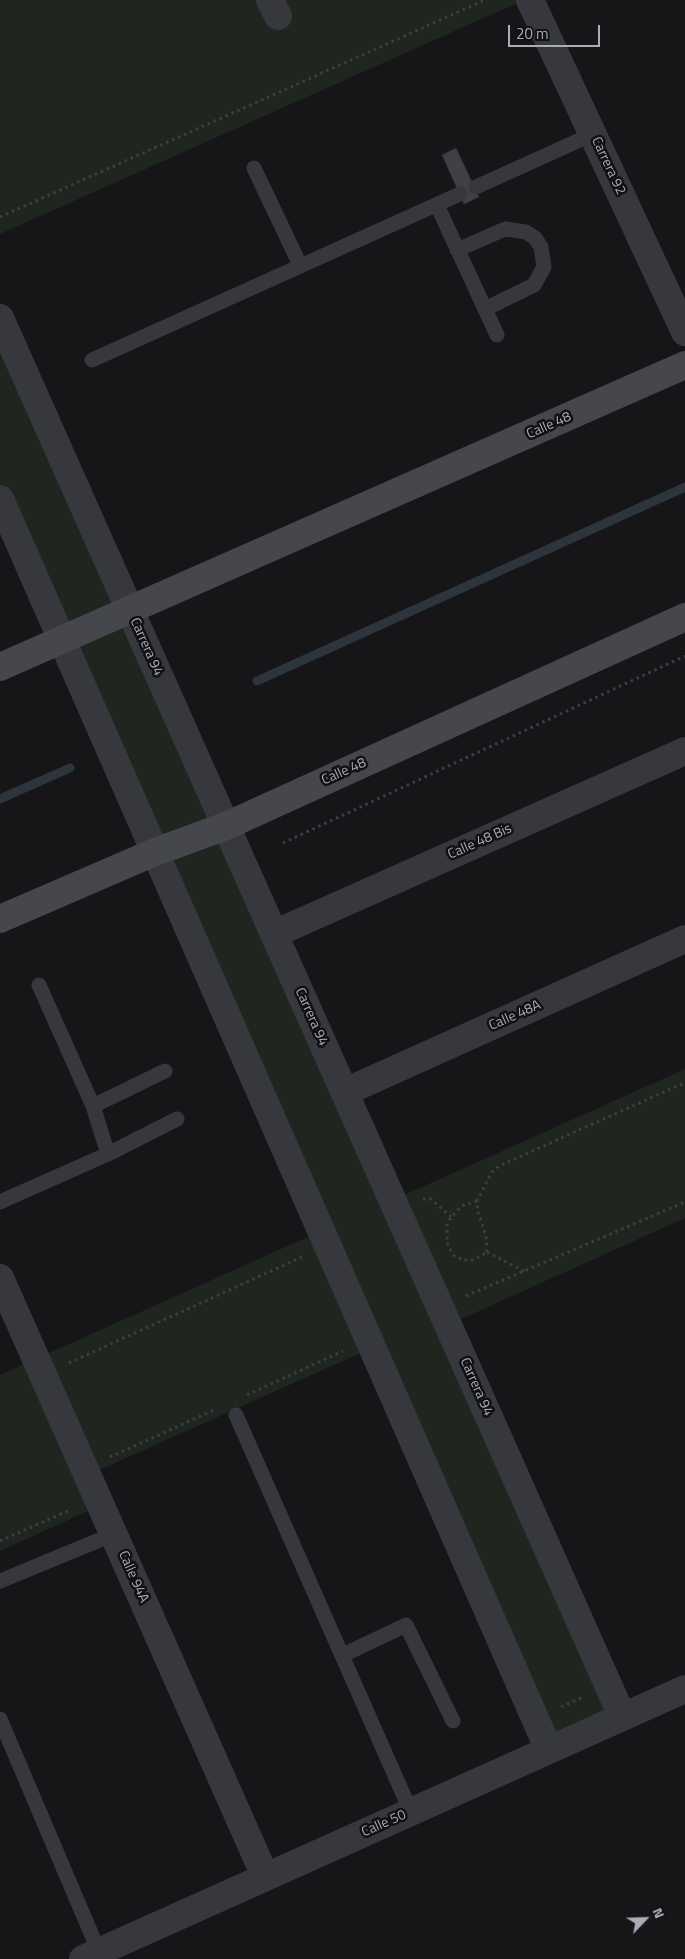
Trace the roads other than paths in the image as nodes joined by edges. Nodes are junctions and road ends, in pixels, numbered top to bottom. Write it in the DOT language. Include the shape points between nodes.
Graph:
graph roads {
  1 [pos="530,0"];
  2 [pos="594,134"];
  3 [pos="254,168"];
  4 [pos="476,187"];
  5 [pos="460,194"];
  6 [pos="436,205"];
  7 [pos="457,250"];
  8 [pos="300,265"];
  9 [pos="485,309"];
  10 [pos="0,318"];
  11 [pos="685,332"];
  12 [pos="497,335"];
  13 [pos="92,360"];
  14 [pos="685,366"];
  15 [pos="0,499"];
  16 [pos="130,610"];
  17 [pos="685,617"];
  18 [pos="62,639"];
  19 [pos="0,667"];
  20 [pos="685,751"];
  21 [pos="226,826"];
  22 [pos="155,852"];
  23 [pos="0,919"];
  24 [pos="274,934"];
  25 [pos="685,939"];
  26 [pos="39,986"];
  27 [pos="165,1071"];
  28 [pos="344,1092"];
  29 [pos="93,1106"];
  30 [pos="177,1119"];
  31 [pos="108,1154"];
  32 [pos="0,1202"];
  33 [pos="0,1278"];
  34 [pos="236,1415"];
  35 [pos="114,1534"];
  36 [pos="0,1582"];
  37 [pos="343,1655"];
  38 [pos="685,1689"];
  39 [pos="622,1716"];
  40 [pos="0,1718"];
  41 [pos="454,1721"];
  42 [pos="548,1748"];
  43 [pos="412,1812"];
  44 [pos="265,1876"];
  45 [pos="91,1955"];
  1 -- 2 [label="street, Carrera 92"];
  2 -- 4 [label="lane"];
  2 -- 11 [label="street, Carrera 92"];
  3 -- 8 [label="lane"];
  5 -- 6 [label="lane"];
  6 -- 7 [label="lane"];
  6 -- 8 [label="lane"];
  7 -- 9 [label="lane"];
  7 -- 9 [label="lane" via="506,229 526,232 541,246 544,267 534,285"];
  8 -- 13 [label="lane"];
  9 -- 12 [label="lane"];
  10 -- 16 [label="street, Carrera 94"];
  14 -- 16 [label="main road, Calle 48"];
  15 -- 18 [label="street"];
  16 -- 18 [label="main road, Calle 48"];
  16 -- 21 [label="street, Carrera 94"];
  17 -- 21 [label="main road, Calle 48"];
  18 -- 19 [label="main road, Calle 48"];
  18 -- 22 [label="street"];
  20 -- 24 [label="street, Calle 48 Bis"];
  21 -- 22 [label="main road, Calle 48"];
  21 -- 24 [label="street, Carrera 94"];
  22 -- 23 [label="main road, Calle 48"];
  22 -- 42 [label="street"];
  24 -- 28 [label="street, Carrera 94"];
  25 -- 28 [label="street, Calle 48A"];
  26 -- 29 [label="lane"];
  27 -- 29 [label="lane"];
  28 -- 39 [label="street, Carrera 94"];
  29 -- 31 [label="lane"];
  30 -- 31 [label="lane"];
  31 -- 32 [label="lane"];
  33 -- 35 [label="street, Calle 94A"];
  34 -- 37 [label="lane"];
  35 -- 36 [label="lane"];
  35 -- 44 [label="street, Calle 94A"];
  37 -- 41 [label="lane" via="406,1625"];
  37 -- 43 [label="lane"];
  38 -- 39 [label="street, Calle 50"];
  39 -- 42 [label="street, Calle 50"];
  40 -- 45 [label="lane"];
  42 -- 43 [label="street, Calle 50"];
  43 -- 44 [label="street, Calle 50"];
  44 -- 45 [label="street, Calle 50"];
}
